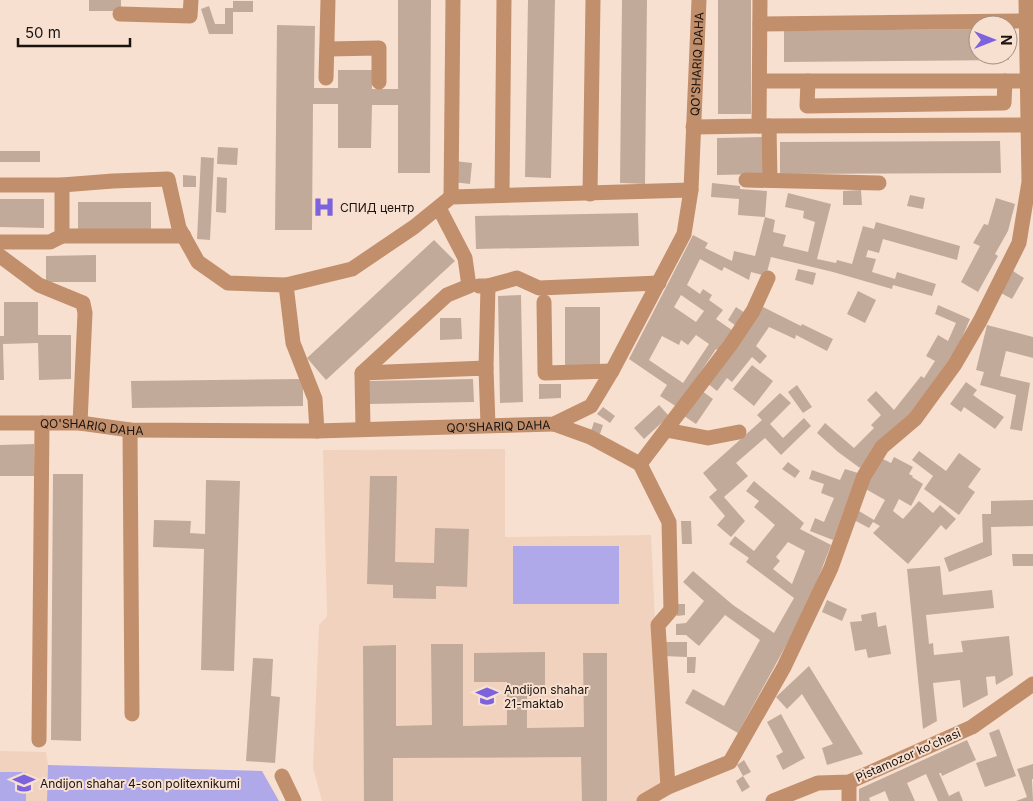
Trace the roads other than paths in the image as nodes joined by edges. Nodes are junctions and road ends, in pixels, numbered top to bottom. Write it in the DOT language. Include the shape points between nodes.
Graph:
graph roads {
  1 [pos="191,0"];
  2 [pos="328,0"];
  3 [pos="453,0"];
  4 [pos="504,0"];
  5 [pos="594,0"];
  6 [pos="699,0"];
  7 [pos="760,0"];
  8 [pos="1026,0"];
  9 [pos="120,14"];
  10 [pos="1026,21"];
  11 [pos="760,24"];
  12 [pos="327,49"];
  13 [pos="326,78"];
  14 [pos="808,81"];
  15 [pos="884,81"];
  16 [pos="1005,81"];
  17 [pos="1027,81"];
  18 [pos="379,82"];
  19 [pos="760,82"];
  20 [pos="885,104"];
  21 [pos="1029,125"];
  22 [pos="693,126"];
  23 [pos="764,126"];
  24 [pos="885,126"];
  25 [pos="1031,171"];
  26 [pos="746,180"];
  27 [pos="770,180"];
  28 [pos="879,183"];
  29 [pos="0,185"];
  30 [pos="62,185"];
  31 [pos="691,190"];
  32 [pos="590,194"];
  33 [pos="502,195"];
  34 [pos="451,197"];
  35 [pos="439,208"];
  36 [pos="62,236"];
  37 [pos="184,236"];
  38 [pos="0,242"];
  39 [pos="0,256"];
  40 [pos="768,278"];
  41 [pos="659,283"];
  42 [pos="286,285"];
  43 [pos="469,286"];
  44 [pos="488,286"];
  45 [pos="544,302"];
  46 [pos="486,368"];
  47 [pos="612,371"];
  48 [pos="362,372"];
  49 [pos="0,423"];
  50 [pos="42,423"];
  51 [pos="80,423"];
  52 [pos="554,424"];
  53 [pos="488,425"];
  54 [pos="363,429"];
  55 [pos="130,430"];
  56 [pos="666,430"];
  57 [pos="317,431"];
  58 [pos="739,432"];
  59 [pos="640,464"];
  60 [pos="1033,684"];
  61 [pos="132,714"];
  62 [pos="39,740"];
  63 [pos="282,776"];
  64 [pos="849,782"];
  65 [pos="668,788"];
  66 [pos="781,799"];
  67 [pos="294,801"];
  68 [pos="644,801"];
  69 [pos="849,801"];
  1 -- 9 [label="street" via="190,16"];
  2 -- 12 [label="street"];
  3 -- 34 [label="street"];
  4 -- 33 [label="street"];
  5 -- 32 [label="street"];
  6 -- 22 [label="street, QO'SHARIQ DAHA"];
  7 -- 11 [label="street"];
  8 -- 10 [label="street"];
  10 -- 11 [label="street"];
  10 -- 17 [label="street"];
  11 -- 19 [label="street"];
  12 -- 13 [label="street"];
  12 -- 18 [label="street" via="379,48"];
  14 -- 15 [label="street"];
  14 -- 19 [label="street"];
  14 -- 20 [label="street" via="807,106"];
  15 -- 16 [label="street"];
  15 -- 20 [label="street"];
  16 -- 17 [label="street"];
  16 -- 20 [label="street" via="1004,103"];
  17 -- 21 [label="street"];
  19 -- 23 [label="street"];
  20 -- 24 [label="street"];
  21 -- 24 [label="street"];
  21 -- 25 [label="street"];
  22 -- 23 [label="street"];
  22 -- 31 [label="street, QO'SHARIQ DAHA"];
  23 -- 24 [label="street"];
  23 -- 27 [label="street"];
  25 -- 65 [label="street" via="1019,243 985,312 955,364 915,419 882,447 864,476 831,568 784,667 730,762"];
  26 -- 27 [label="street"];
  27 -- 28 [label="street"];
  29 -- 30 [label="street"];
  30 -- 36 [label="street"];
  30 -- 37 [label="street" via="168,180 179,228"];
  31 -- 32 [label="street"];
  31 -- 41 [label="street, QO'SHARIQ DAHA" via="684,234"];
  32 -- 33 [label="street"];
  33 -- 34 [label="street"];
  34 -- 35 [label="street"];
  35 -- 42 [label="street" via="352,269"];
  35 -- 43 [label="street" via="465,258"];
  36 -- 37 [label="street"];
  36 -- 38 [label="street" via="50,242"];
  37 -- 42 [label="street" via="198,262 228,283"];
  39 -- 51 [label="street" via="39,286 83,303"];
  40 -- 56 [label="street" via="753,311 731,344"];
  41 -- 44 [label="street" via="539,288 517,278"];
  41 -- 47 [label="street, QO'SHARIQ DAHA"];
  42 -- 57 [label="street" via="293,343 315,399"];
  43 -- 44 [label="street"];
  43 -- 48 [label="street" via="447,295"];
  44 -- 46 [label="street"];
  45 -- 47 [label="street" via="545,372"];
  46 -- 48 [label="street"];
  46 -- 53 [label="street"];
  47 -- 52 [label="street, QO'SHARIQ DAHA" via="591,406"];
  48 -- 54 [label="street"];
  49 -- 50 [label="street, QO'SHARIQ DAHA"];
  50 -- 51 [label="street, QO'SHARIQ DAHA"];
  50 -- 62 [label="street"];
  51 -- 55 [label="street, QO'SHARIQ DAHA"];
  52 -- 53 [label="street, QO'SHARIQ DAHA"];
  52 -- 59 [label="street" via="590,437"];
  53 -- 54 [label="street, QO'SHARIQ DAHA"];
  54 -- 57 [label="street, QO'SHARIQ DAHA"];
  55 -- 57 [label="street, QO'SHARIQ DAHA"];
  55 -- 61 [label="street"];
  56 -- 58 [label="street" via="708,438"];
  56 -- 59 [label="street"];
  59 -- 65 [label="street" via="669,522 671,610 658,625"];
  60 -- 64 [label="street, Pistamozor koʻchasi" via="972,728"];
  63 -- 67 [label="street"];
  64 -- 66 [label="street, Pistamozor koʻchasi" via="818,782"];
  64 -- 69 [label="street"];
  65 -- 68 [label="street"];
}
